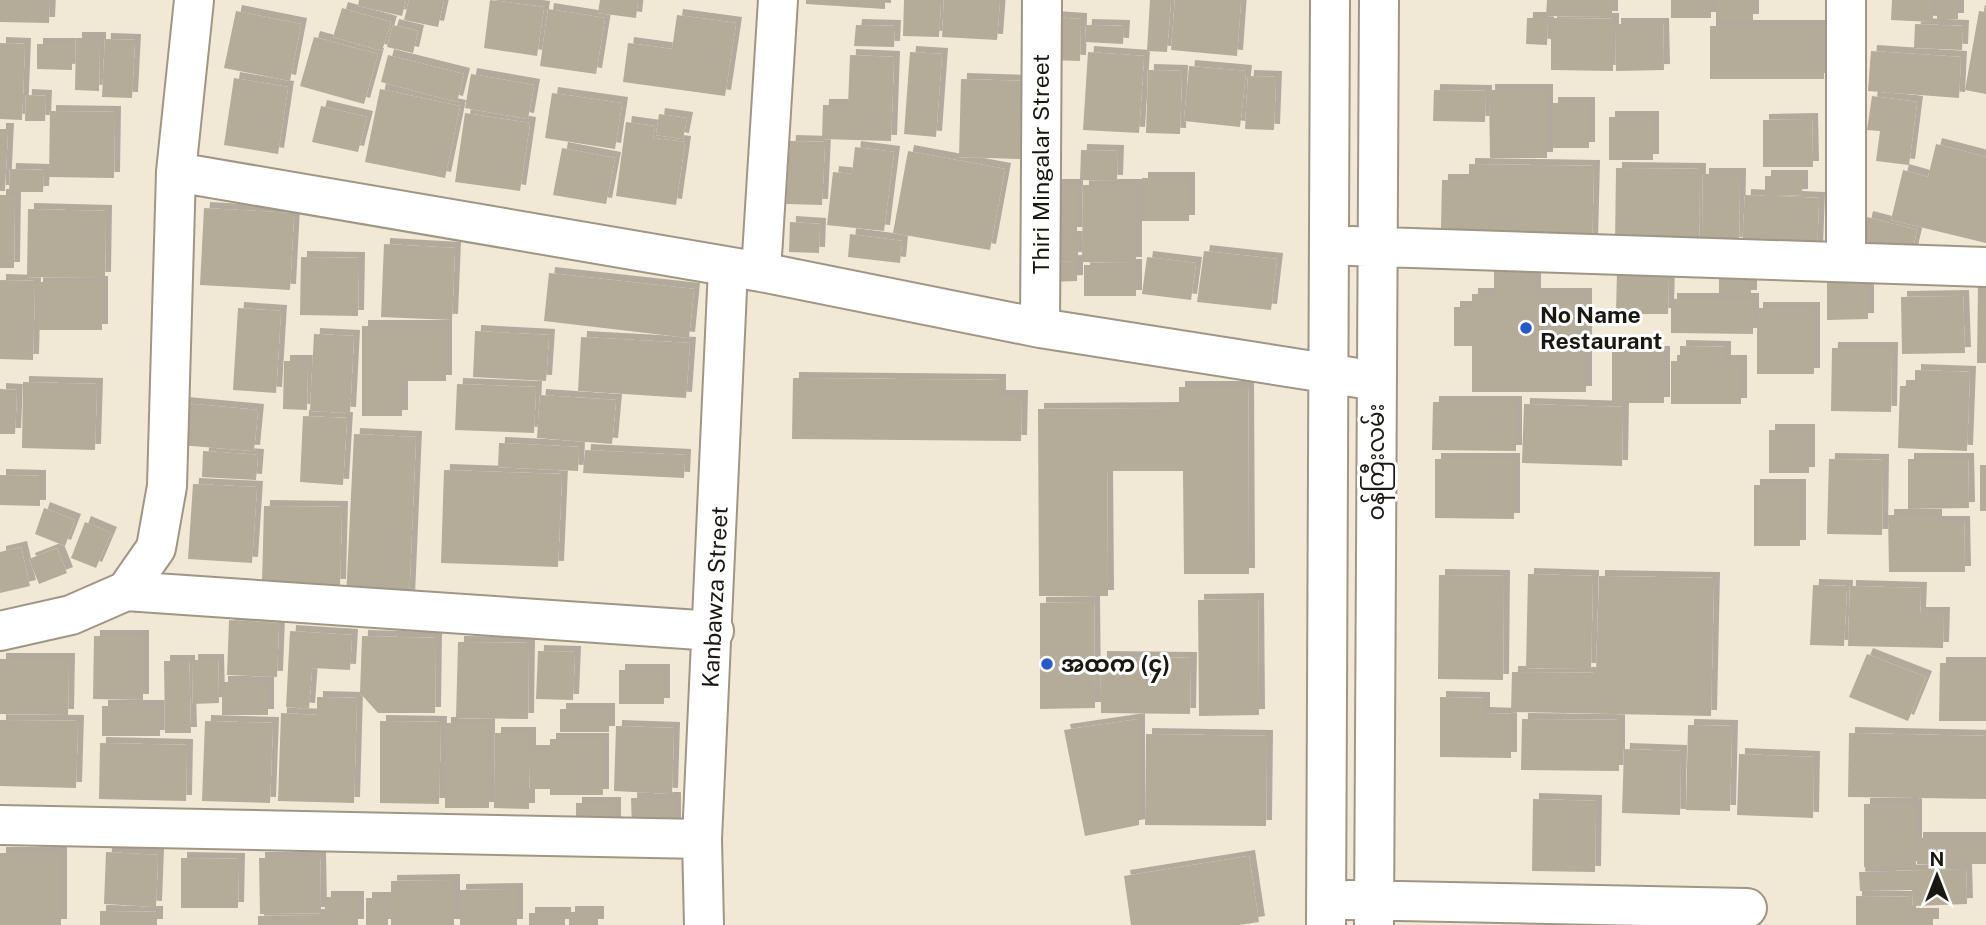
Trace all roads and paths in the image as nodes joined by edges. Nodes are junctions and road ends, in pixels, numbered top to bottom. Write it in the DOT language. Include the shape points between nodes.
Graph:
graph roads {
  1 [pos="194,0"];
  2 [pos="778,0"];
  3 [pos="1042,0"];
  4 [pos="1330,0"];
  5 [pos="1379,0"];
  6 [pos="1846,0"];
  7 [pos="176,172"];
  8 [pos="1328,246"];
  9 [pos="1376,246"];
  10 [pos="1846,261"];
  11 [pos="1986,267"];
  12 [pos="745,270"];
  13 [pos="1040,328"];
  14 [pos="1327,373"];
  15 [pos="1377,381"];
  16 [pos="126,592"];
  17 [pos="0,631"];
  18 [pos="714,631"];
  19 [pos="0,825"];
  20 [pos="702,839"];
  21 [pos="1747,908"];
  22 [pos="1326,913"];
  23 [pos="1374,913"];
  24 [pos="704,925"];
  1 -- 7 [label="street"];
  2 -- 12 [label="street, Kanbawza Street"];
  3 -- 13 [label="street, Thiri Mingalar Street"];
  4 -- 8 [label="street"];
  5 -- 9 [label="street, ဝန်ကြီးလမ်း"];
  6 -- 10 [label="street"];
  7 -- 12 [label="street"];
  7 -- 16 [label="street" via="167,486 156,548"];
  8 -- 9 [label="street"];
  8 -- 14 [label="street"];
  9 -- 10 [label="street"];
  9 -- 15 [label="street, ဝန်ကြီးလမ်း"];
  10 -- 11 [label="street"];
  12 -- 13 [label="street"];
  12 -- 18 [label="street, Kanbawza Street"];
  13 -- 14 [label="street"];
  14 -- 15 [label="street"];
  14 -- 22 [label="street"];
  15 -- 23 [label="street, ဝန်ကြီးလမ်း"];
  16 -- 17 [label="street" via="71,615"];
  16 -- 18 [label="street"];
  18 -- 20 [label="street, Kanbawza Street"];
  19 -- 20 [label="street"];
  20 -- 24 [label="street, Kanbawza Street"];
  21 -- 23 [label="street"];
  22 -- 23 [label="street"];
}
